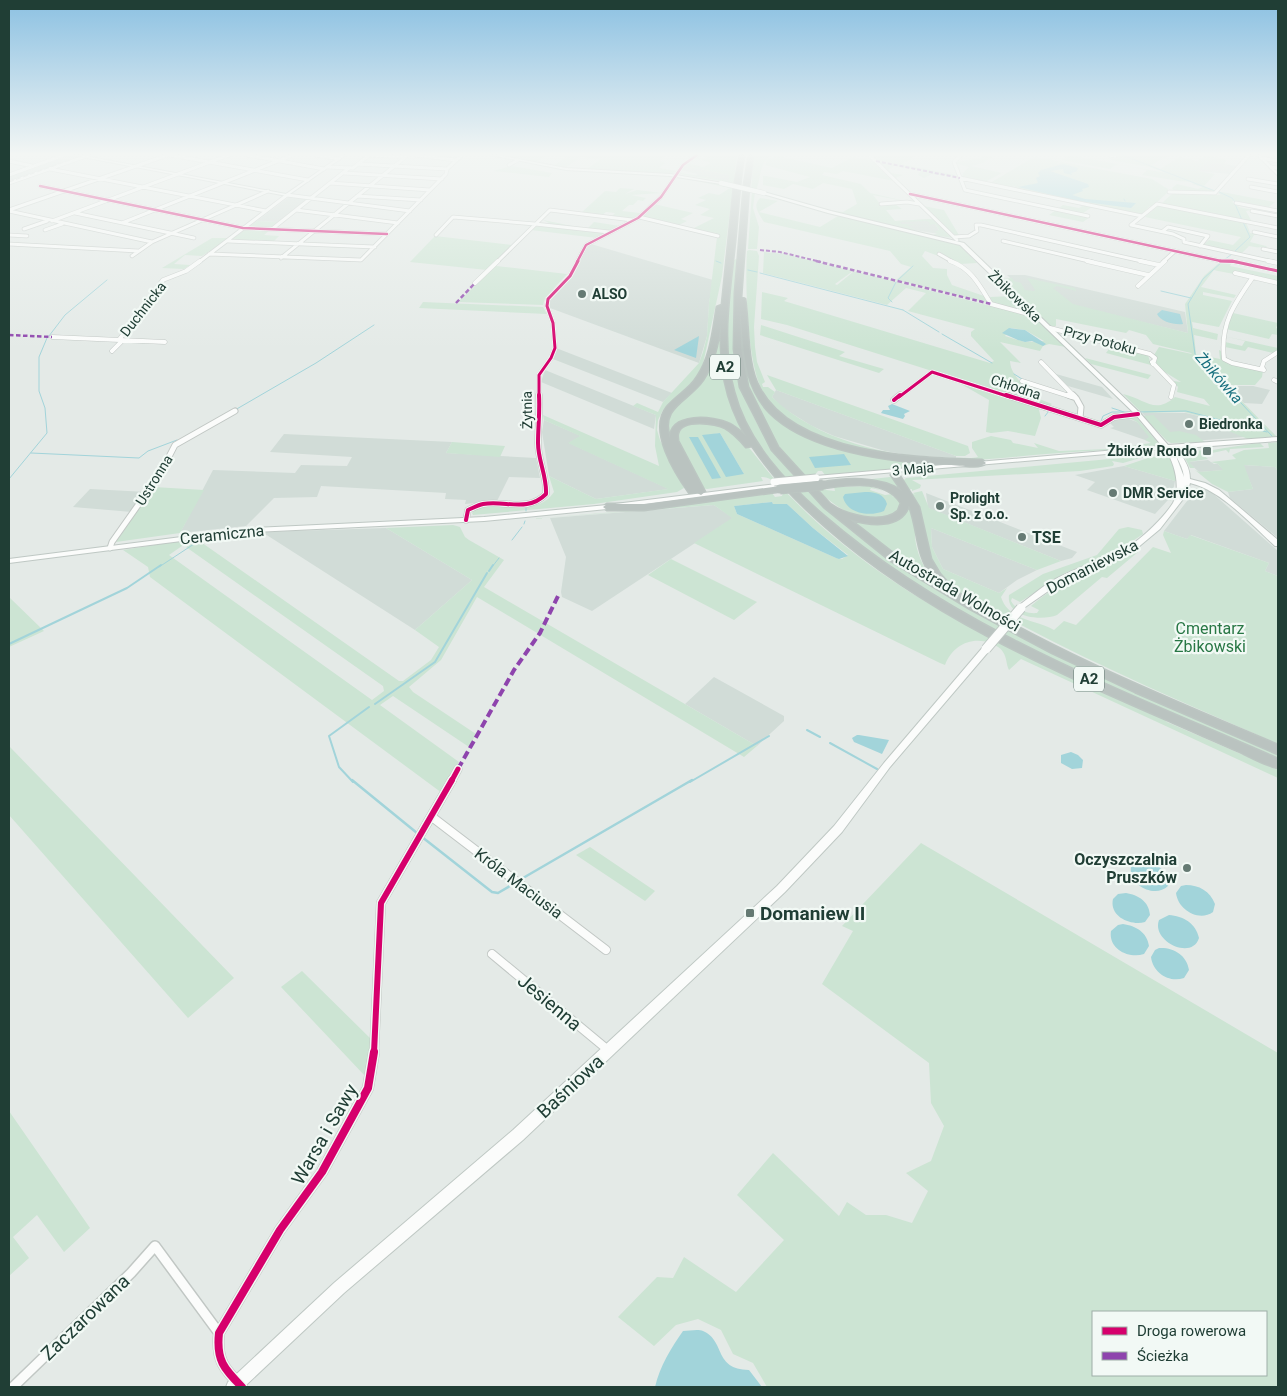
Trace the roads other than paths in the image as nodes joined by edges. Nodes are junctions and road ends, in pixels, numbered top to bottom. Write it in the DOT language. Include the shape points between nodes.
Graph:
graph roads {
  1 [pos="47,220"];
  2 [pos="109,220"];
  3 [pos="129,220"];
  4 [pos="203,220"];
  5 [pos="255,220"];
  6 [pos="283,220"];
  7 [pos="326,220"];
  8 [pos="374,220"];
  9 [pos="401,220"];
  10 [pos="450,220"];
  11 [pos="482,220"];
  12 [pos="540,220"];
  13 [pos="634,220"];
  14 [pos="652,220"];
  15 [pos="734,220"];
  16 [pos="745,220"];
  17 [pos="868,220"];
  18 [pos="937,220"];
  19 [pos="1032,220"];
  20 [pos="1137,220"];
  21 [pos="1238,220"];
  22 [pos="50,221"];
  23 [pos="122,223"];
  24 [pos="398,223"];
  25 [pos="63,224"];
  26 [pos="535,224"];
  27 [pos="245,228"];
  28 [pos="1278,228"];
  29 [pos="24,229"];
  30 [pos="272,229"];
  31 [pos="45,230"];
  32 [pos="313,231"];
  33 [pos="611,232"];
  34 [pos="1163,232"];
  35 [pos="1254,232"];
  36 [pos="170,234"];
  37 [pos="387,234"];
  38 [pos="9,235"];
  39 [pos="27,236"];
  40 [pos="436,236"];
  41 [pos="718,236"];
  42 [pos="1277,237"];
  43 [pos="194,238"];
  44 [pos="956,239"];
  45 [pos="228,241"];
  46 [pos="1003,241"];
  47 [pos="152,242"];
  48 [pos="1278,242"];
  49 [pos="298,243"];
  50 [pos="9,244"];
  51 [pos="1200,246"];
  52 [pos="375,247"];
  53 [pos="1263,249"];
  54 [pos="138,251"];
  55 [pos="1175,251"];
  56 [pos="1278,252"];
  57 [pos="209,254"];
  58 [pos="939,254"];
  59 [pos="132,256"];
  60 [pos="281,258"];
  61 [pos="1278,263"];
  62 [pos="1159,265"];
  63 [pos="1278,271"];
  64 [pos="1235,274"];
  65 [pos="1148,275"];
  66 [pos="728,276"];
  67 [pos="1253,278"];
  68 [pos="475,283"];
  69 [pos="1278,283"];
  70 [pos="740,286"];
  71 [pos="1138,286"];
  72 [pos="1036,316"];
  73 [pos="1050,328"];
  74 [pos="52,337"];
  75 [pos="121,340"];
  76 [pos="166,342"];
  77 [pos="112,351"];
  78 [pos="1278,352"];
  79 [pos="1041,362"];
  80 [pos="1022,381"];
  81 [pos="1171,397"];
  82 [pos="1076,398"];
  83 [pos="894,400"];
  84 [pos="235,411"];
  85 [pos="1139,415"];
  86 [pos="1080,418"];
  87 [pos="1278,439"];
  88 [pos="1170,449"];
  89 [pos="982,463"];
  90 [pos="772,470"];
  91 [pos="883,472"];
  92 [pos="895,475"];
  93 [pos="1185,479"];
  94 [pos="820,482"];
  95 [pos="777,486"];
  96 [pos="698,493"];
  97 [pos="822,501"];
  98 [pos="607,507"];
  99 [pos="466,520"];
  100 [pos="436,522"];
  101 [pos="1278,544"];
  102 [pos="110,548"];
  103 [pos="9,561"];
  104 [pos="969,604"];
  105 [pos="1278,750"];
  106 [pos="1278,764"];
  107 [pos="888,765"];
  108 [pos="458,769"];
  109 [pos="432,817"];
  110 [pos="606,950"];
  111 [pos="492,954"];
  112 [pos="608,1050"];
  113 [pos="219,1333"];
  114 [pos="237,1386"];
  115 [pos="13,1387"];
  1 -- 22 [label="street"];
  2 -- 23 [label="street"];
  3 -- 23 [label="street"];
  4 -- 27 [label="street"];
  4 -- 36 [label="street"];
  5 -- 27 [label="street, Duchnicka"];
  6 -- 30 [label="street"];
  7 -- 32 [label="street"];
  8 -- 24 [label="street"];
  9 -- 24 [label="street"];
  10 -- 40 [label="street"];
  11 -- 26 [label="street"];
  12 -- 26 [label="street"];
  13 -- 33 [label="street, Żytnia"];
  14 -- 41 [label="street"];
  15 -- 66 [label="highway, Autostrada Wolności / A2"];
  16 -- 70 [label="highway, Autostrada Wolności / A2"];
  17 -- 44 [label="main road"];
  18 -- 44 [label="street, Żbikowska"];
  19 -- 55 [label="street"];
  20 -- 34 [label="street" via="1131,225"];
  21 -- 28 [label="street"];
  22 -- 25 [label="street"];
  22 -- 29 [label="street"];
  23 -- 36 [label="street"];
  24 -- 37 [label="street"];
  25 -- 31 [label="street"];
  25 -- 47 [label="street"];
  26 -- 33 [label="street"];
  26 -- 68 [label="street"];
  27 -- 30 [label="street"];
  27 -- 45 [label="street, Duchnicka"];
  30 -- 32 [label="street"];
  32 -- 37 [label="street"];
  32 -- 49 [label="street"];
  33 -- 99 [label="street, Żytnia" via="586,245 570,276 547,302 555,348 539,375 538,385 538,444 546,494 538,502 530,504 478,505 468,510"];
  34 -- 51 [label="street"];
  34 -- 51 [label="street" via="1168,227 1208,236"];
  35 -- 42 [label="street"];
  36 -- 43 [label="street"];
  36 -- 47 [label="street"];
  37 -- 52 [label="street"];
  38 -- 39 [label="street"];
  42 -- 48 [label="street"];
  44 -- 62 [label="street" via="971,235 977,231 978,225"];
  44 -- 72 [label="main road, Żbikowska"];
  45 -- 49 [label="street"];
  45 -- 57 [label="street, Duchnicka"];
  46 -- 65 [label="street"];
  47 -- 54 [label="street"];
  49 -- 52 [label="street"];
  49 -- 60 [label="street"];
  50 -- 54 [label="street"];
  51 -- 61 [label="street"];
  52 -- 60 [label="street" via="361,260"];
  53 -- 56 [label="street"];
  54 -- 59 [label="street"];
  55 -- 62 [label="street"];
  55 -- 63 [label="street"];
  57 -- 60 [label="street"];
  57 -- 75 [label="street, Duchnicka" via="186,271 164,280"];
  58 -- 72 [label="street" via="943,259 965,268 980,284 991,304"];
  62 -- 65 [label="street"];
  64 -- 67 [label="street"];
  65 -- 71 [label="street"];
  66 -- 90 [label="highway, Autostrada Wolności / A2" via="724,350 728,383 744,427"];
  66 -- 96 [label="highway" via="706,368 696,384 670,408 663,424 668,446"];
  67 -- 69 [label="street"];
  67 -- 78 [label="street" via="1225,325 1221,338 1224,359 1264,370 1264,361"];
  70 -- 89 [label="highway" via="754,382 765,402 782,417 820,438 866,453 925,462"];
  70 -- 97 [label="highway, Autostrada Wolności / A2" via="736,332 744,389 780,454"];
  72 -- 73 [label="main road, Żbikowska"];
  73 -- 81 [label="street, Przy Potoku" via="1150,354 1153,364 1174,385"];
  73 -- 85 [label="main road, Żbikowska"];
  74 -- 75 [label="street, Duchnicka"];
  75 -- 76 [label="street"];
  75 -- 77 [label="street"];
  79 -- 82 [label="street"];
  80 -- 82 [label="street"];
  82 -- 86 [label="street" via="1081,407"];
  83 -- 86 [label="street, Chłodna" via="932,372"];
  84 -- 102 [label="street, Ustronna" via="175,445 160,474"];
  85 -- 86 [label="street, Chłodna" via="1114,416 1101,425"];
  85 -- 88 [label="main road, Żbikowska"];
  87 -- 88 [label="main road, 3 Maja"];
  88 -- 89 [label="main road, 3 Maja"];
  88 -- 92 [label="main road, 3 Maja"];
  88 -- 93 [label="main road" via="1184,464"];
  89 -- 91 [label="main road, 3 Maja"];
  90 -- 96 [label="highway" via="731,428 712,421 691,421 678,428 673,437"];
  90 -- 106 [label="highway, Autostrada Wolności / A2" via="845,539 898,579 943,606 1045,660"];
  91 -- 92 [label="main road"];
  91 -- 94 [label="main road, 3 Maja"];
  92 -- 94 [label="main road, 3 Maja"];
  92 -- 104 [label="highway" via="915,509 924,557 952,592"];
  93 -- 101 [label="main road" via="1217,491"];
  93 -- 107 [label="main road, Domaniewska, bridge" via="1184,494 1157,527 1133,547 1054,583 1021,608"];
  94 -- 95 [label="highway, bridge"];
  94 -- 97 [label="highway" via="877,484 897,492 905,506 893,518 872,521 846,515"];
  95 -- 96 [label="main road"];
  95 -- 98 [label="highway" via="644,507"];
  96 -- 98 [label="main road"];
  97 -- 104 [label="highway, Autostrada Wolności / A2" via="891,556"];
  98 -- 99 [label="main road"];
  99 -- 100 [label="main road"];
  100 -- 102 [label="main road, Ceramiczna" via="252,530"];
  102 -- 103 [label="main road, Ceramiczna"];
  104 -- 105 [label="highway, Autostrada Wolności / A2" via="1060,652"];
  107 -- 112 [label="main road, Baśniowa" via="810,860"];
  108 -- 109 [label="street, Warsa i Sawy"];
  109 -- 110 [label="street, Króla Maciusia"];
  109 -- 113 [label="street, Warsa i Sawy" via="390,883 381,904 376,1046 368,1088 322,1172 280,1230"];
  111 -- 112 [label="street, Jesienna"];
  112 -- 114 [label="main road, Baśniowa" via="506,1146 339,1288"];
  113 -- 114 [label="street" via="216,1349 220,1361"];
  113 -- 115 [label="street, Zaczarowana" via="156,1246"];
}
